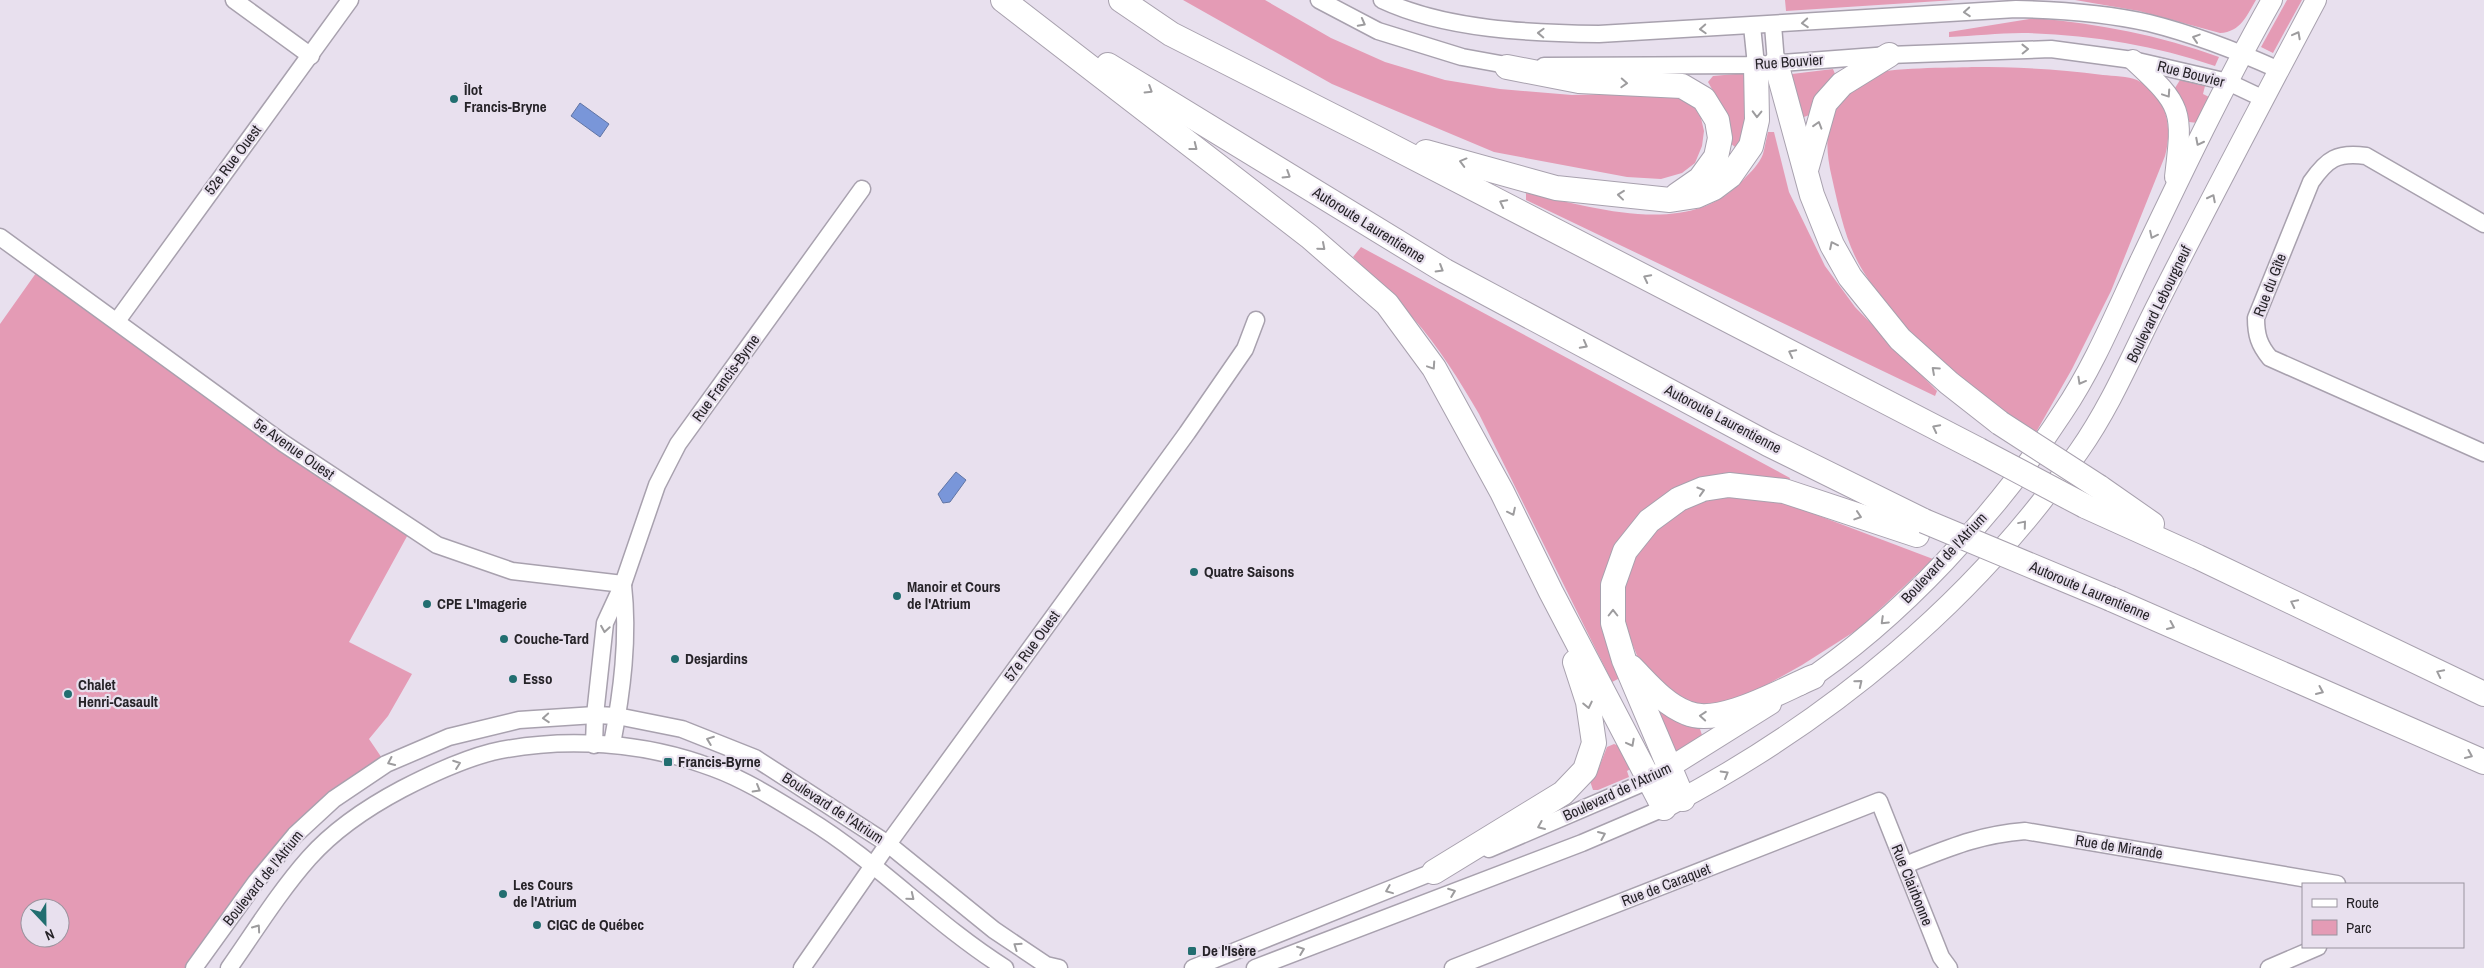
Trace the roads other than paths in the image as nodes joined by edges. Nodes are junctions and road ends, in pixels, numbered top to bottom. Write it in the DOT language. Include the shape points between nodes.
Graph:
graph roads {
  1 [pos="234,0"];
  2 [pos="350,0"];
  3 [pos="1003,0"];
  4 [pos="1121,0"];
  5 [pos="1320,0"];
  6 [pos="1382,0"];
  7 [pos="2272,0"];
  8 [pos="2316,0"];
  9 [pos="1773,25"];
  10 [pos="1752,26"];
  11 [pos="2242,54"];
  12 [pos="1889,55"];
  13 [pos="310,56"];
  14 [pos="2132,60"];
  15 [pos="1766,64"];
  16 [pos="1507,67"];
  17 [pos="2279,70"];
  18 [pos="2228,82"];
  19 [pos="2264,99"];
  20 [pos="1380,140"];
  21 [pos="1805,172"];
  22 [pos="862,189"];
  23 [pos="2174,191"];
  24 [pos="1670,200"];
  25 [pos="2484,224"];
  26 [pos="0,237"];
  27 [pos="1256,320"];
  28 [pos="117,322"];
  29 [pos="2484,453"];
  30 [pos="1920,528"];
  31 [pos="2198,557"];
  32 [pos="623,584"];
  33 [pos="1967,586"];
  34 [pos="1551,592"];
  35 [pos="1624,660"];
  36 [pos="1813,677"];
  37 [pos="2484,694"];
  38 [pos="595,715"];
  39 [pos="618,716"];
  40 [pos="612,744"];
  41 [pos="594,745"];
  42 [pos="2484,762"];
  43 [pos="1660,775"];
  44 [pos="1879,801"];
  45 [pos="1673,803"];
  46 [pos="888,844"];
  47 [pos="1905,865"];
  48 [pos="874,866"];
  49 [pos="1434,872"];
  50 [pos="2331,883"];
  51 [pos="2316,948"];
  52 [pos="194,968"];
  53 [pos="229,968"];
  54 [pos="802,968"];
  55 [pos="1005,968"];
  56 [pos="1059,968"];
  57 [pos="1193,968"];
  58 [pos="1255,968"];
  59 [pos="1453,968"];
  60 [pos="1949,968"];
  61 [pos="2269,968"];
  1 -- 13 [label="street"];
  2 -- 13 [label="street, 52e Rue Ouest"];
  3 -- 30 [label="highway, Autoroute Laurentienne, one-way" via="1444,271"];
  3 -- 34 [label="highway, one-way" via="1310,237 1387,304 1434,368 1502,492"];
  4 -- 20 [label="highway" via="1171,34"];
  5 -- 16 [label="street, Rue Bouvier, one-way" via="1378,31"];
  10 -- 6 [label="street, one-way" via="1599,34 1537,33 1476,26"];
  7 -- 11 [label="main road"];
  17 -- 8 [label="main road, Boulevard Lebourgneuf, one-way"];
  9 -- 10 [label="street"];
  11 -- 9 [label="street, one-way" via="2150,23 2059,10 2016,9"];
  9 -- 15 [label="street"];
  10 -- 15 [label="street"];
  11 -- 17 [label="street"];
  11 -- 18 [label="main road"];
  12 -- 14 [label="street, Rue Bouvier, one-way" via="2051,49"];
  12 -- 15 [label="street, Rue Bouvier"];
  21 -- 12 [label="highway, one-way" via="1825,103 1842,84"];
  13 -- 28 [label="street, 52e Rue Ouest"];
  14 -- 18 [label="street, Rue Bouvier"];
  14 -- 23 [label="main road, one-way" via="2162,87 2176,107 2180,130"];
  15 -- 16 [label="street, Rue Bouvier"];
  15 -- 21 [label="highway"];
  15 -- 24 [label="highway, one-way" via="1751,146 1730,176 1696,196"];
  16 -- 24 [label="highway, one-way" via="1579,81 1682,86 1704,99 1716,120 1720,138 1716,156 1700,179"];
  17 -- 19 [label="main road, Boulevard Lebourgneuf"];
  18 -- 19 [label="street, Rue Bouvier"];
  18 -- 23 [label="main road, one-way"];
  33 -- 19 [label="main road, Boulevard Lebourgneuf, one-way" via="2025,522 2080,450 2121,381"];
  24 -- 20 [label="highway, one-way" via="1556,188"];
  31 -- 20 [label="highway, one-way, bridge" via="2085,506"];
  31 -- 21 [label="highway, one-way, bridge" via="2000,423 1900,339 1850,277 1832,245"];
  22 -- 32 [label="street, Rue Francis-Byrne" via="678,444 657,485"];
  23 -- 36 [label="main road, Boulevard de l'Atrium, one-way" via="2064,412 2002,497 1926,581 1864,639"];
  25 -- 29 [label="street, Rue du Gîte" via="2366,156 2350,154 2333,158 2311,182 2256,318 2256,334 2261,348 2270,358"];
  26 -- 28 [label="street, 5e Avenue Ouest"];
  27 -- 46 [label="street, 57e Rue Ouest" via="1245,350 1187,433"];
  28 -- 32 [label="street, 5e Avenue Ouest" via="283,443 437,546 512,571"];
  35 -- 30 [label="highway, one-way" via="1613,623 1613,585 1626,551 1649,521 1679,499 1703,489 1728,485 1766,488"];
  30 -- 42 [label="highway, Autoroute Laurentienne, one-way, bridge" via="2102,596"];
  37 -- 31 [label="highway, one-way"];
  32 -- 38 [label="street, Rue Francis-Byrne, one-way" via="605,623"];
  32 -- 39 [label="street, Rue Francis-Byrne" via="627,621"];
  45 -- 33 [label="main road, Boulevard de l'Atrium, one-way" via="1762,753 1839,699 1904,647"];
  34 -- 43 [label="highway, one-way"];
  34 -- 49 [label="highway, one-way" via="1588,702 1594,743 1585,770 1563,793"];
  36 -- 35 [label="highway, one-way" via="1724,715 1705,717 1688,714 1663,699"];
  35 -- 43 [label="highway"];
  36 -- 43 [label="main road, Boulevard de l'Atrium"];
  38 -- 39 [label="street, Boulevard de l'Atrium"];
  38 -- 41 [label="street, Rue Francis-Byrne"];
  38 -- 52 [label="street, Boulevard de l'Atrium, one-way" via="519,720 449,737 386,764 334,799 295,835 256,882"];
  39 -- 40 [label="street, Rue Francis-Byrne"];
  46 -- 39 [label="street, Boulevard de l'Atrium, one-way" via="755,758 682,729"];
  40 -- 41 [label="street, Boulevard de l'Atrium"];
  40 -- 48 [label="street, Boulevard de l'Atrium, one-way" via="666,754 713,768 747,783 810,820"];
  53 -- 41 [label="street, Boulevard de l'Atrium, one-way" via="309,857 381,800 456,764 492,752 542,744"];
  43 -- 45 [label="highway"];
  43 -- 49 [label="street, Boulevard de l'Atrium, one-way"];
  44 -- 47 [label="street, Rue Clairbonne"];
  44 -- 59 [label="street, Rue de Caraquet"];
  58 -- 45 [label="street, Boulevard de l'Atrium, one-way" via="1582,843"];
  46 -- 48 [label="street, 57e Rue Ouest"];
  56 -- 46 [label="street, Boulevard de l'Atrium, one-way" via="1046,965 994,930"];
  47 -- 50 [label="street, Rue de Mirande" via="1966,840 2025,831"];
  47 -- 60 [label="street, Rue Clairbonne" via="1941,957"];
  48 -- 54 [label="street, 57e Rue Ouest"];
  48 -- 55 [label="street, Boulevard de l'Atrium, one-way" via="979,952"];
  49 -- 57 [label="street, Boulevard de l'Atrium, one-way"];
  51 -- 61 [label="street"];
}
